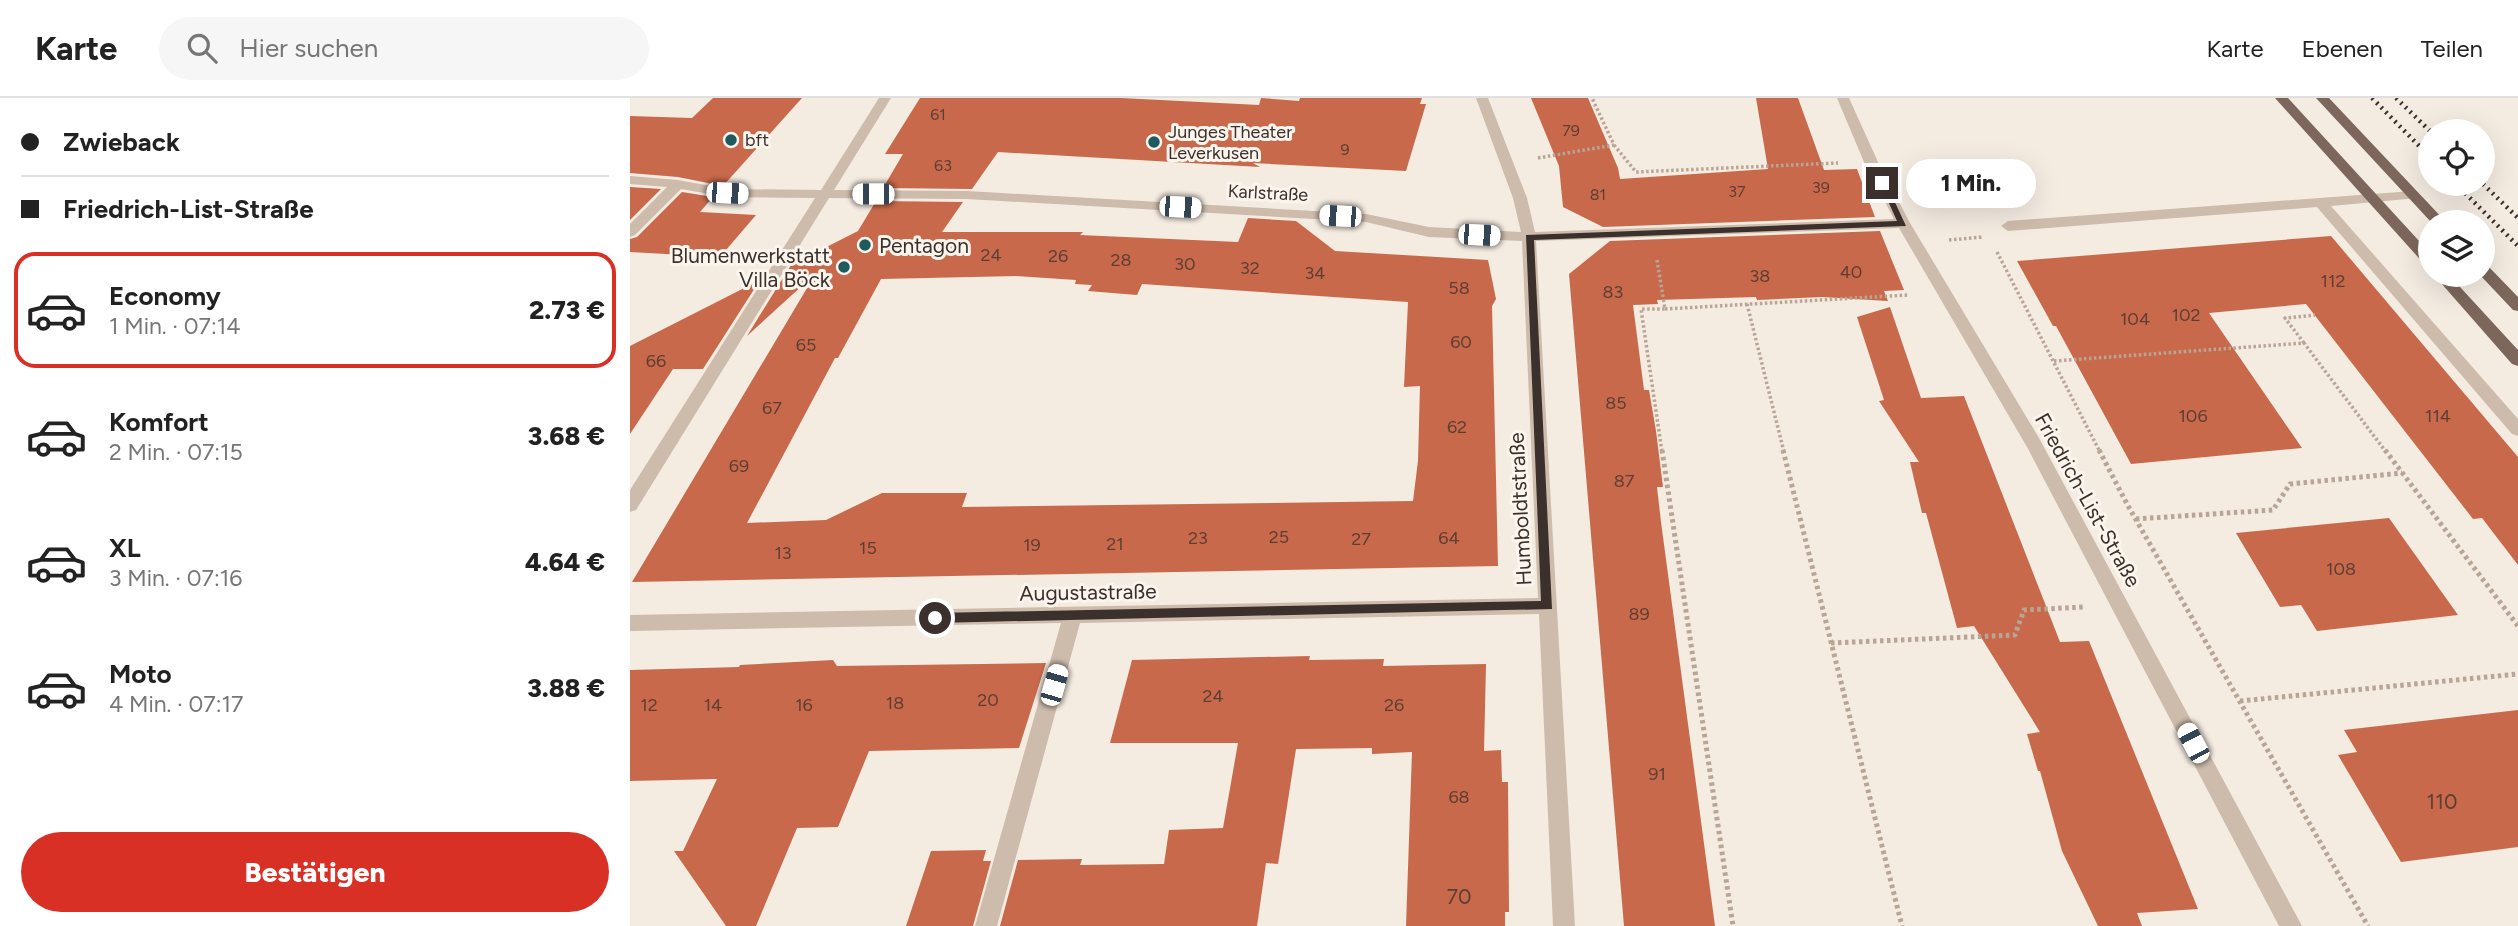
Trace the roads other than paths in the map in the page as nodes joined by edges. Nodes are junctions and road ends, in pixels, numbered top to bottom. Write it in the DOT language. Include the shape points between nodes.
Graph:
graph roads {
  1 [pos="884,98"];
  2 [pos="1482,98"];
  3 [pos="1843,98"];
  4 [pos="2281,98"];
  5 [pos="2322,98"];
  6 [pos="630,180"];
  7 [pos="678,184"];
  8 [pos="826,193"];
  9 [pos="2413,195"];
  10 [pos="2372,198"];
  11 [pos="2320,202"];
  12 [pos="2427,210"];
  13 [pos="1903,223"];
  14 [pos="2008,226"];
  15 [pos="630,232"];
  16 [pos="1529,237"];
  17 [pos="2418,249"];
  18 [pos="2495,282"];
  19 [pos="2452,287"];
  20 [pos="2518,306"];
  21 [pos="2518,359"];
  22 [pos="2518,430"];
  23 [pos="630,505"];
  24 [pos="1548,606"];
  25 [pos="1073,615"];
  26 [pos="630,623"];
  27 [pos="986,926"];
  28 [pos="1564,926"];
  29 [pos="2291,926"];
  1 -- 8 [label="street"];
  2 -- 16 [label="street, Humboldtstraße" via="1520,198"];
  3 -- 13 [label="street, Friedrich-List-Straße"];
  4 -- 10 [label="main road"];
  5 -- 9 [label="main road"];
  6 -- 7 [label="street, Karlstraße"];
  7 -- 8 [label="street, Karlstraße" via="727,193"];
  7 -- 15 [label="street"];
  8 -- 16 [label="street, Karlstraße" via="967,195 1366,218 1429,232"];
  8 -- 23 [label="street"];
  9 -- 10 [label="street"];
  9 -- 12 [label="main road"];
  10 -- 11 [label="street"];
  10 -- 17 [label="main road"];
  11 -- 14 [label="street"];
  11 -- 22 [label="street"];
  13 -- 16 [label="street, Karlstraße"];
  13 -- 29 [label="street, Friedrich-List-Straße" via="2032,443"];
  16 -- 24 [label="street, Humboldtstraße"];
  18 -- 20 [label="main road"];
  19 -- 21 [label="main road"];
  24 -- 25 [label="street, Augustastraße"];
  24 -- 28 [label="street, Humboldtstraße"];
  25 -- 26 [label="street, Augustastraße"];
  25 -- 27 [label="street"];
}
